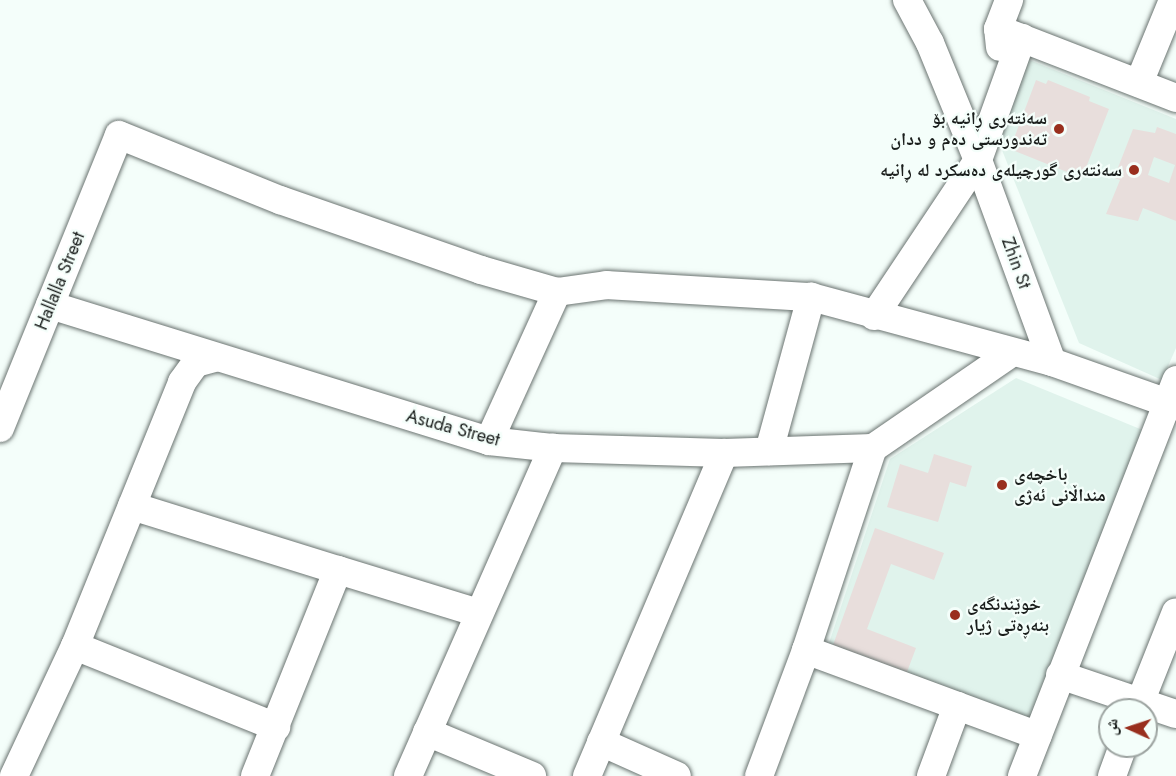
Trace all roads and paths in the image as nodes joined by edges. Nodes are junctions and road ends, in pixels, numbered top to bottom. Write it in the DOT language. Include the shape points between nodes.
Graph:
graph roads {
  1 [pos="907,0"];
  2 [pos="1009,0"];
  3 [pos="1173,0"];
  4 [pos="1010,33"];
  5 [pos="1139,83"];
  6 [pos="1176,98"];
  7 [pos="978,160"];
  8 [pos="557,292"];
  9 [pos="811,297"];
  10 [pos="50,305"];
  11 [pos="874,316"];
  12 [pos="1011,353"];
  13 [pos="215,358"];
  14 [pos="1052,362"];
  15 [pos="1173,396"];
  16 [pos="0,428"];
  17 [pos="489,441"];
  18 [pos="552,448"];
  19 [pos="873,448"];
  20 [pos="769,451"];
  21 [pos="724,453"];
  22 [pos="132,506"];
  23 [pos="338,570"];
  24 [pos="1176,612"];
  25 [pos="479,613"];
  26 [pos="75,646"];
  27 [pos="806,650"];
  28 [pos="1060,675"];
  29 [pos="1121,698"];
  30 [pos="1142,698"];
  31 [pos="957,706"];
  32 [pos="1158,710"];
  33 [pos="1176,714"];
  34 [pos="276,727"];
  35 [pos="427,732"];
  36 [pos="1038,736"];
  37 [pos="601,742"];
  38 [pos="1119,758"];
  39 [pos="14,776"];
  40 [pos="255,776"];
  41 [pos="408,776"];
  42 [pos="532,776"];
  43 [pos="587,776"];
  44 [pos="677,776"];
  45 [pos="759,776"];
  46 [pos="931,776"];
  47 [pos="1022,776"];
  48 [pos="1112,776"];
  1 -- 7 [label="street, Zhin St" via="930,43"];
  2 -- 4 [label="street"];
  3 -- 5 [label="street"];
  4 -- 5 [label="street"];
  4 -- 7 [label="street" via="1005,85"];
  5 -- 6 [label="street"];
  7 -- 11 [label="street"];
  7 -- 14 [label="street, Zhin St"];
  8 -- 9 [label="street" via="607,285"];
  8 -- 10 [label="street, Hallalla Street" via="481,270 280,200 119,135"];
  8 -- 17 [label="street"];
  9 -- 11 [label="street"];
  9 -- 20 [label="street"];
  10 -- 13 [label="street, Asuda Street"];
  10 -- 16 [label="street, Hallalla Street"];
  11 -- 12 [label="street"];
  12 -- 14 [label="street"];
  12 -- 19 [label="street"];
  13 -- 17 [label="street, Asuda Street"];
  13 -- 22 [label="street" via="205,359 189,370"];
  14 -- 15 [label="street"];
  15 -- 28 [label="street"];
  17 -- 18 [label="street, Asuda Street"];
  18 -- 21 [label="street, Asuda Street"];
  18 -- 25 [label="street"];
  19 -- 20 [label="street, Asuda Street"];
  19 -- 27 [label="street"];
  20 -- 21 [label="street, Asuda Street"];
  21 -- 37 [label="street"];
  22 -- 23 [label="street"];
  22 -- 26 [label="street"];
  23 -- 25 [label="street"];
  23 -- 34 [label="street"];
  24 -- 30 [label="street"];
  25 -- 35 [label="street"];
  26 -- 34 [label="street"];
  26 -- 39 [label="street"];
  27 -- 31 [label="street"];
  27 -- 45 [label="street"];
  28 -- 29 [label="street"];
  28 -- 36 [label="street"];
  31 -- 36 [label="street"];
  31 -- 46 [label="street"];
  32 -- 33 [label="street"];
  34 -- 40 [label="street"];
  35 -- 41 [label="street"];
  35 -- 42 [label="street"];
  36 -- 47 [label="street"];
  37 -- 43 [label="street"];
  37 -- 44 [label="street"];
  38 -- 48 [label="street"];
}
